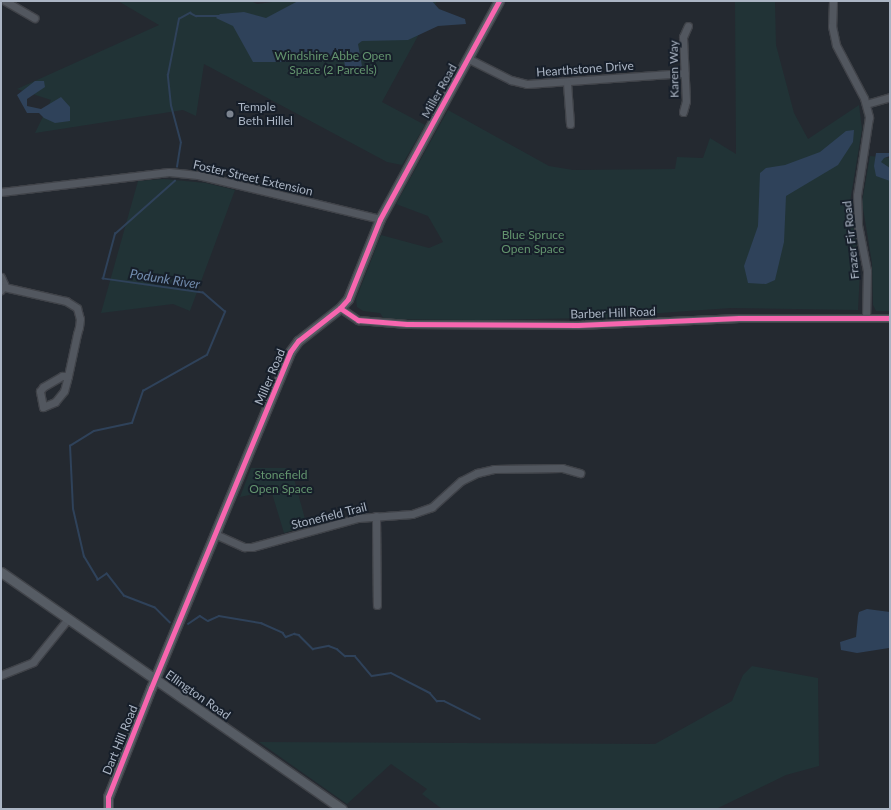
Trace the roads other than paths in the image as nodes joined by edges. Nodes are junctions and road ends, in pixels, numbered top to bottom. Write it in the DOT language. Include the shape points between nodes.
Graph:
graph roads {
  1 [pos="5,1"];
  2 [pos="499,1"];
  3 [pos="833,1"];
  4 [pos="34,18"];
  5 [pos="688,26"];
  6 [pos="468,59"];
  7 [pos="685,72"];
  8 [pos="567,83"];
  9 [pos="890,97"];
  10 [pos="866,104"];
  11 [pos="683,112"];
  12 [pos="570,124"];
  13 [pos="1,192"];
  14 [pos="380,219"];
  15 [pos="1,277"];
  16 [pos="2,289"];
  17 [pos="340,308"];
  18 [pos="866,318"];
  19 [pos="890,318"];
  20 [pos="68,376"];
  21 [pos="580,473"];
  22 [pos="376,516"];
  23 [pos="217,535"];
  24 [pos="1,572"];
  25 [pos="377,605"];
  26 [pos="68,619"];
  27 [pos="1,675"];
  28 [pos="155,679"];
  29 [pos="108,809"];
  30 [pos="342,809"];
  1 -- 4 [label="street"];
  2 -- 6 [label="street, Miller Road"];
  3 -- 10 [label="street, Frazer Fir Road" via="832,26 836,46"];
  5 -- 7 [label="street, Karen Way" via="683,38"];
  6 -- 8 [label="street, Hearthstone Drive" via="511,80 527,84"];
  6 -- 14 [label="street, Miller Road"];
  7 -- 8 [label="street, Hearthstone Drive"];
  7 -- 11 [label="street, Karen Way" via="686,100"];
  8 -- 12 [label="street"];
  9 -- 10 [label="street"];
  10 -- 18 [label="street, Frazer Fir Road" via="868,133 857,203 867,271"];
  13 -- 14 [label="street, Foster Street Extension" via="169,172 198,175"];
  14 -- 17 [label="street, Miller Road" via="353,288"];
  15 -- 16 [label="street"];
  16 -- 20 [label="street" via="66,301 77,308 80,319"];
  17 -- 18 [label="street, Barber Hill Road" via="358,320 407,324 578,325 739,318"];
  17 -- 23 [label="street, Miller Road" via="307,333 290,352"];
  18 -- 19 [label="street, Barber Hill Road"];
  20 -- 20 [label="street" via="61,397 43,407 40,391 43,387 62,376"];
  21 -- 22 [label="street, Stonefield Trail" via="562,468 494,469 477,473 461,481 432,507 412,514"];
  22 -- 23 [label="street, Stonefield Trail" via="252,547 244,547"];
  22 -- 25 [label="street"];
  23 -- 28 [label="street, Miller Road"];
  24 -- 26 [label="street, Ellington Road"];
  26 -- 27 [label="street" via="33,662"];
  26 -- 28 [label="street, Ellington Road"];
  28 -- 29 [label="street, Dart Hill Road" via="108,797"];
  28 -- 30 [label="street, Ellington Road"];
}
